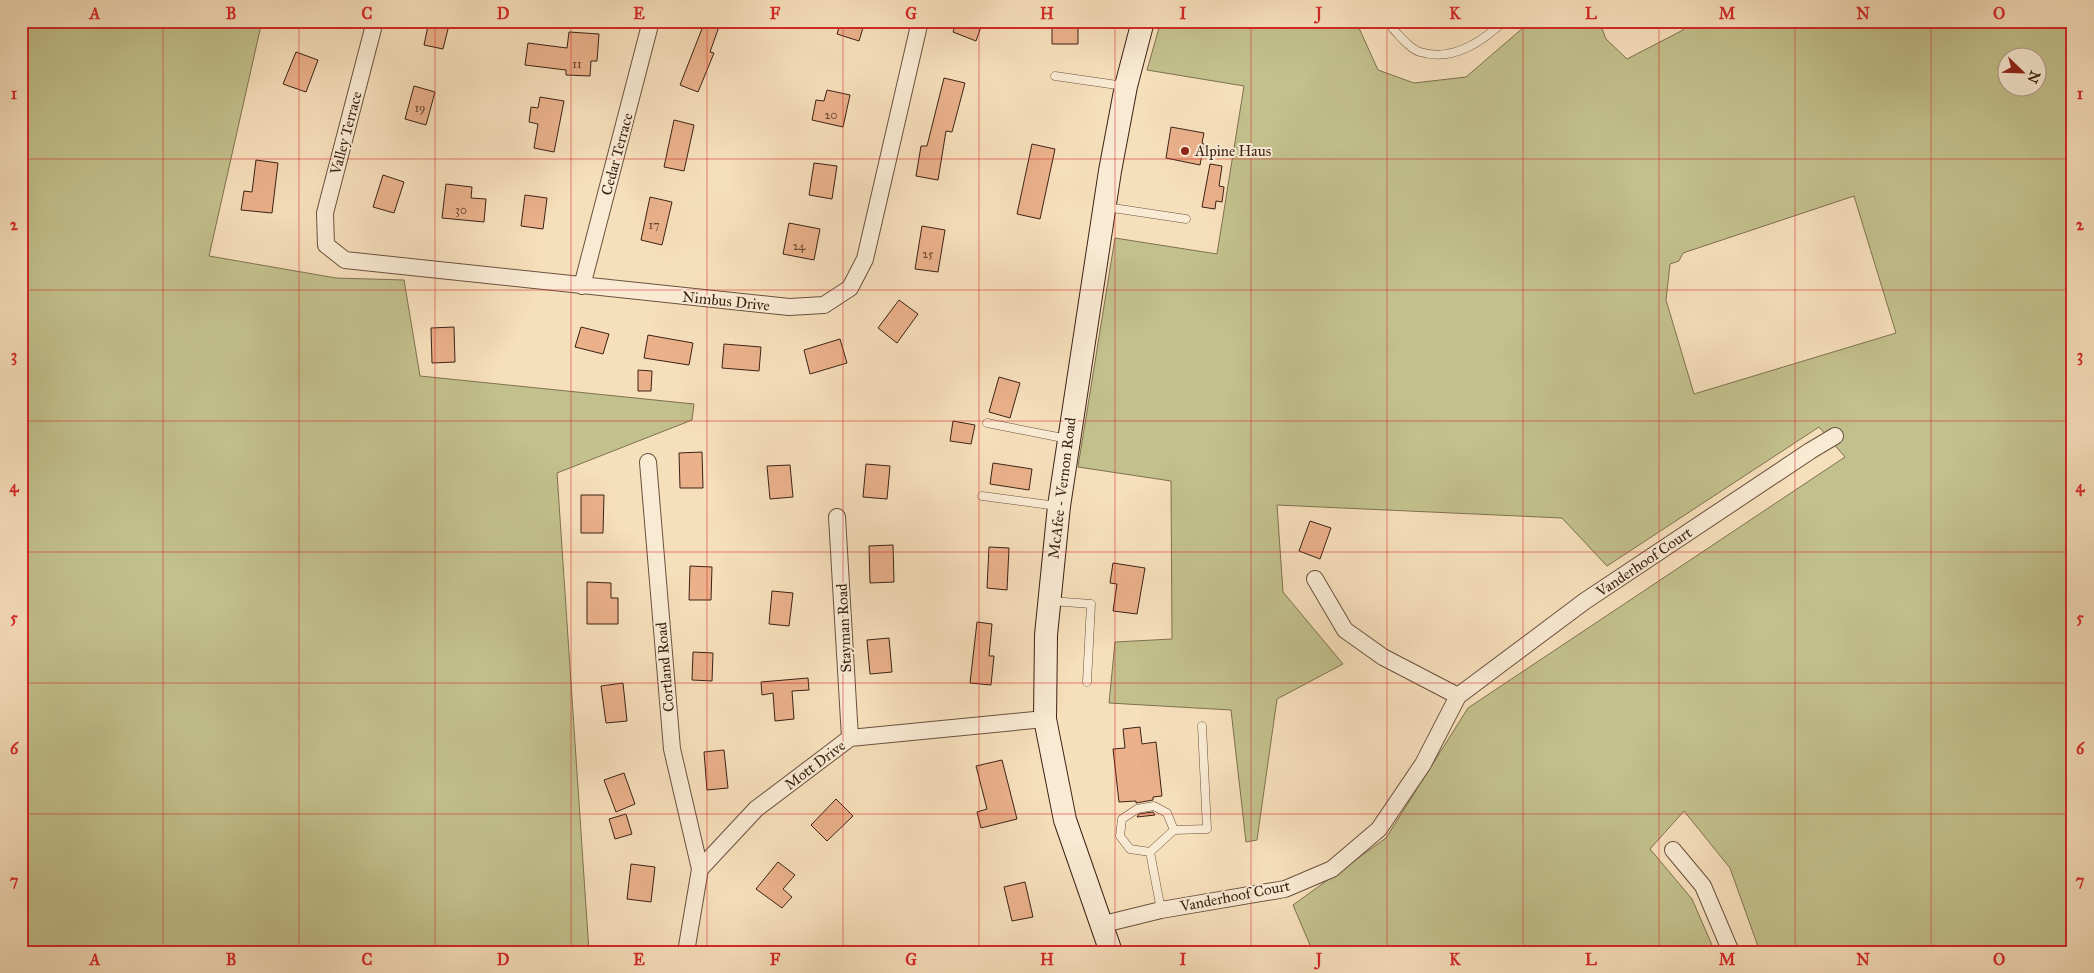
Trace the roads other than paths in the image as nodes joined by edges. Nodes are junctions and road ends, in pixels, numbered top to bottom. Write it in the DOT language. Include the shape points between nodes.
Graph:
graph roads {
  1 [pos="375,21"];
  2 [pos="651,21"];
  3 [pos="920,21"];
  4 [pos="1143,21"];
  5 [pos="1392,21"];
  6 [pos="1504,21"];
  7 [pos="1055,76"];
  8 [pos="1126,86"];
  9 [pos="1104,206"];
  10 [pos="1186,220"];
  11 [pos="326,245"];
  12 [pos="582,286"];
  13 [pos="987,423"];
  14 [pos="1836,436"];
  15 [pos="1068,440"];
  16 [pos="648,462"];
  17 [pos="982,496"];
  18 [pos="1059,506"];
  19 [pos="837,517"];
  20 [pos="1315,579"];
  21 [pos="1049,601"];
  22 [pos="1087,682"];
  23 [pos="1458,696"];
  24 [pos="1045,719"];
  25 [pos="1202,726"];
  26 [pos="850,738"];
  27 [pos="1174,830"];
  28 [pos="1673,850"];
  29 [pos="1150,852"];
  30 [pos="700,869"];
  31 [pos="1161,910"];
  32 [pos="1100,925"];
  33 [pos="686,952"];
  34 [pos="1111,952"];
  35 [pos="1732,952"];
  1 -- 11 [label="street, Valley Terrace" via="324,213"];
  2 -- 12 [label="street, Cedar Terrace"];
  3 -- 12 [label="street, Nimbus Drive" via="865,259 850,288 824,305 789,307"];
  4 -- 8 [label="main road, McAfee - Vernon Road"];
  5 -- 6 [label="lane" via="1393,29 1419,52 1445,54 1471,47"];
  7 -- 8 [label="lane"];
  8 -- 9 [label="main road, McAfee - Vernon Road"];
  9 -- 10 [label="lane"];
  9 -- 15 [label="main road, McAfee - Vernon Road"];
  11 -- 12 [label="street, Nimbus Drive" via="344,260"];
  13 -- 15 [label="lane"];
  14 -- 23 [label="street, Vanderhoof Court" via="1585,601"];
  15 -- 18 [label="main road, McAfee - Vernon Road"];
  16 -- 30 [label="street, Cortland Road" via="672,749"];
  17 -- 18 [label="lane"];
  18 -- 21 [label="main road, McAfee - Vernon Road"];
  19 -- 26 [label="street, Stayman Road"];
  20 -- 23 [label="street" via="1345,630 1383,657"];
  21 -- 22 [label="lane" via="1091,604"];
  21 -- 24 [label="main road, McAfee - Vernon Road"];
  23 -- 31 [label="street, Vanderhoof Court" via="1423,764 1379,829 1332,869 1285,889"];
  24 -- 26 [label="street, Mott Drive"];
  24 -- 32 [label="main road, McAfee - Vernon Road" via="1065,820"];
  25 -- 27 [label="lane" via="1207,829"];
  26 -- 30 [label="street, Mott Drive" via="756,809"];
  27 -- 29 [label="lane"];
  27 -- 29 [label="lane" via="1167,813 1154,806 1137,809 1122,819 1120,836 1130,849"];
  28 -- 35 [label="street" via="1703,886"];
  29 -- 31 [label="lane"];
  30 -- 33 [label="street"];
  31 -- 32 [label="street, Vanderhoof Court"];
  32 -- 34 [label="main road, McAfee - Vernon Road"];
}
